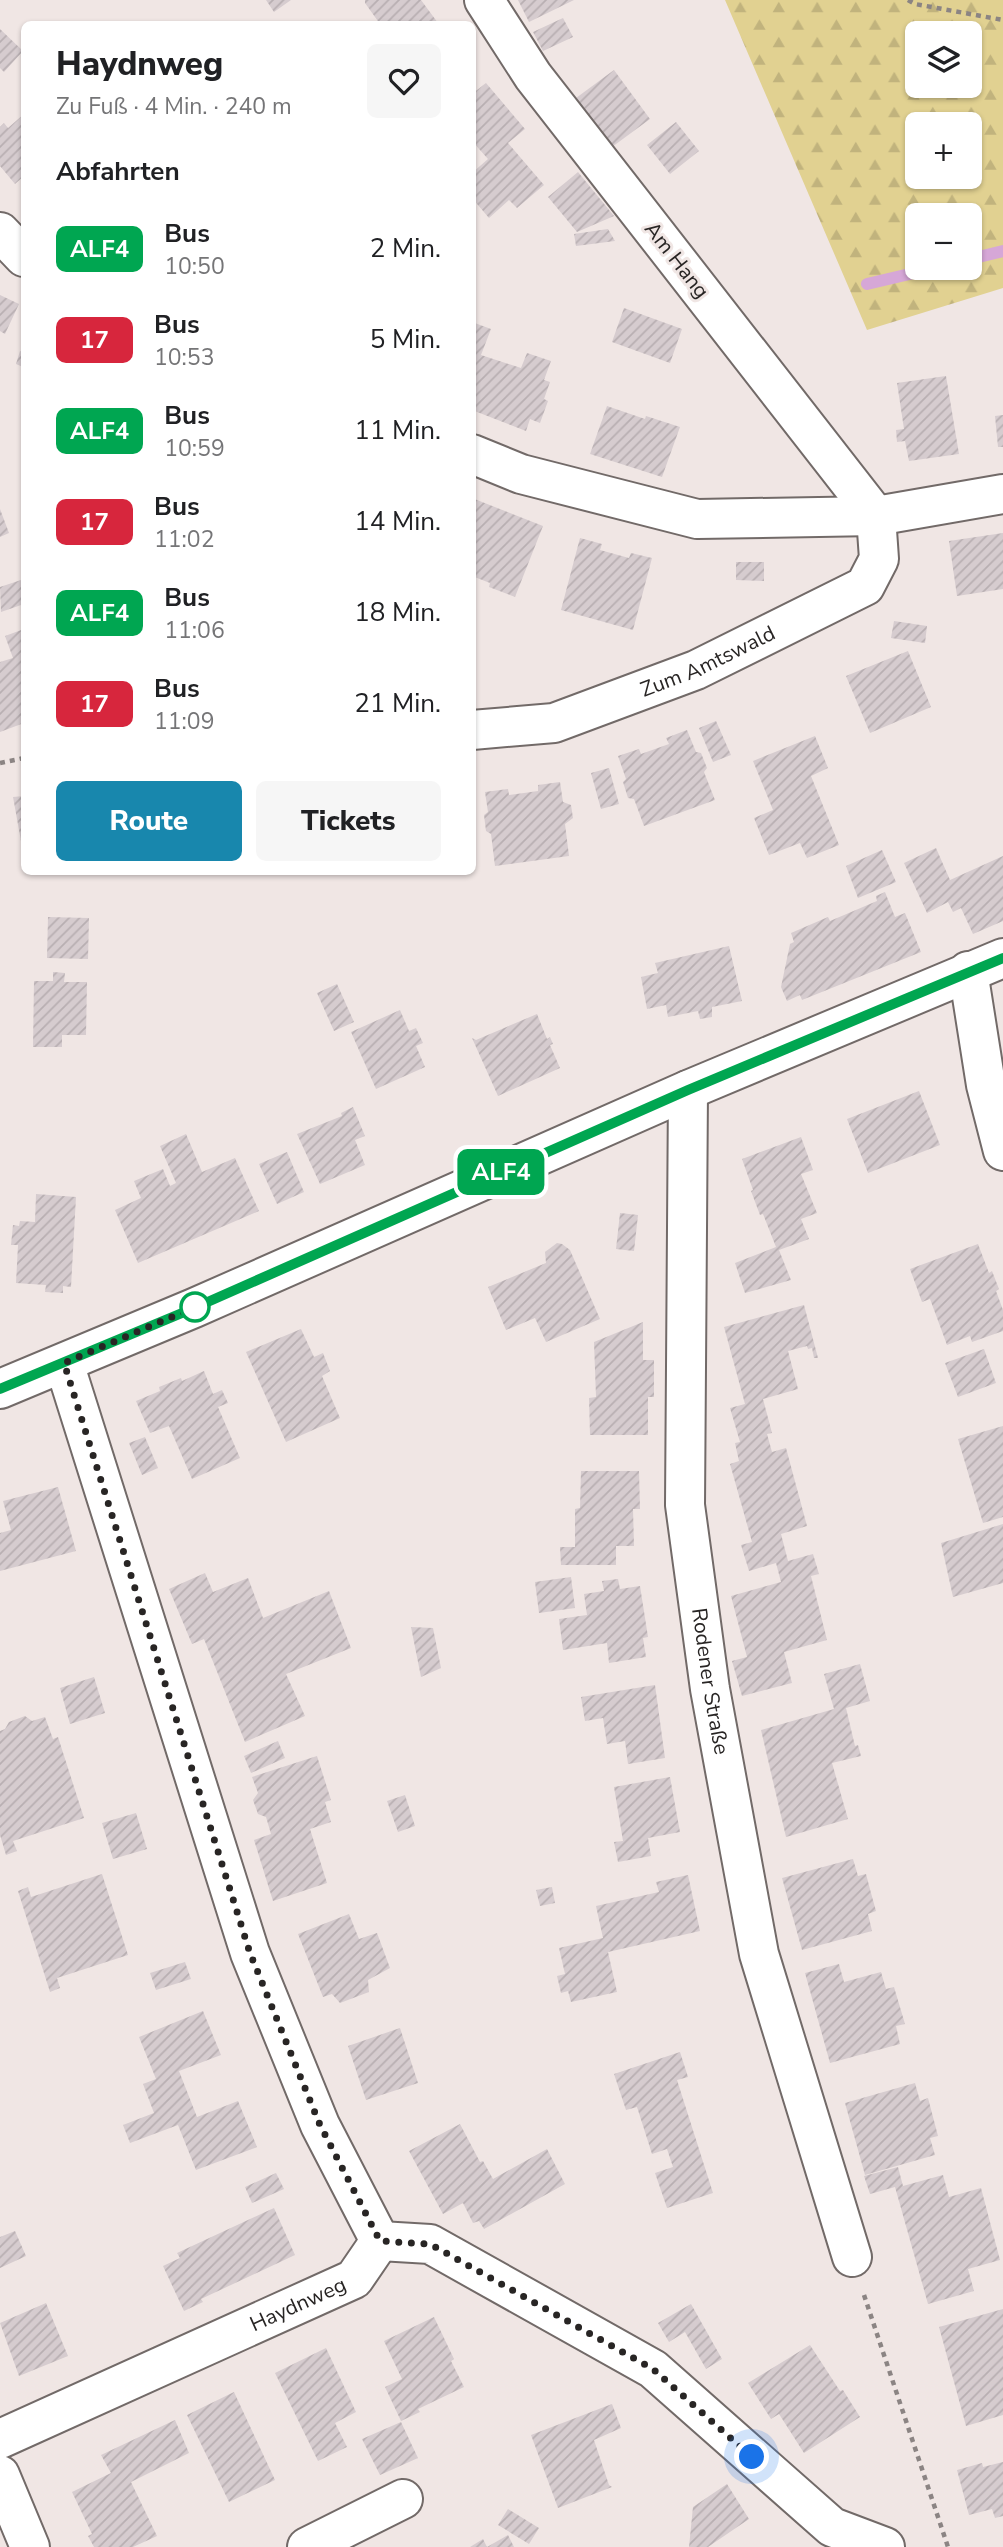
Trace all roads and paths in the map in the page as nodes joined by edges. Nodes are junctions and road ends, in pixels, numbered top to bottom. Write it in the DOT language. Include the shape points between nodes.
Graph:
graph roads {
  1 [pos="484,0"];
  2 [pos="908,0"];
  3 [pos="1003,20"];
  4 [pos="476,455"];
  5 [pos="1003,494"];
  6 [pos="876,516"];
  7 [pos="476,730"];
  8 [pos="21,759"];
  9 [pos="0,763"];
  10 [pos="1003,958"];
  11 [pos="968,971"];
  12 [pos="688,1090"];
  13 [pos="1003,1151"];
  14 [pos="64,1363"];
  15 [pos="0,1388"];
  16 [pos="380,2241"];
  17 [pos="852,2256"];
  18 [pos="0,2439"];
  19 [pos="0,2475"];
  20 [pos="403,2499"];
  21 [pos="30,2547"];
  22 [pos="307,2547"];
  23 [pos="885,2547"];
  24 [pos="948,2547"];
  1 -- 6 [label="street, Am Hang" via="533,76"];
  2 -- 3 [label="path"];
  4 -- 6 [label="street" via="521,474 696,519"];
  5 -- 6 [label="street"];
  6 -- 7 [label="street, Zum Amtswald" via="879,559 865,586 696,670 554,723"];
  8 -- 9 [label="path"];
  10 -- 11 [label="street"];
  11 -- 12 [label="street"];
  11 -- 13 [label="street" via="986,1085"];
  12 -- 14 [label="street"];
  12 -- 17 [label="street, Rodener Straße" via="685,1505 710,1689 759,1954"];
  14 -- 15 [label="street"];
  14 -- 16 [label="street" via="250,1953 320,2125"];
  16 -- 18 [label="street, Haydnweg" via="354,2279"];
  16 -- 23 [label="street" via="430,2244 653,2369 832,2528"];
  17 -- 24 [label="path"];
  19 -- 21 [label="street"];
  20 -- 22 [label="street"];
}
